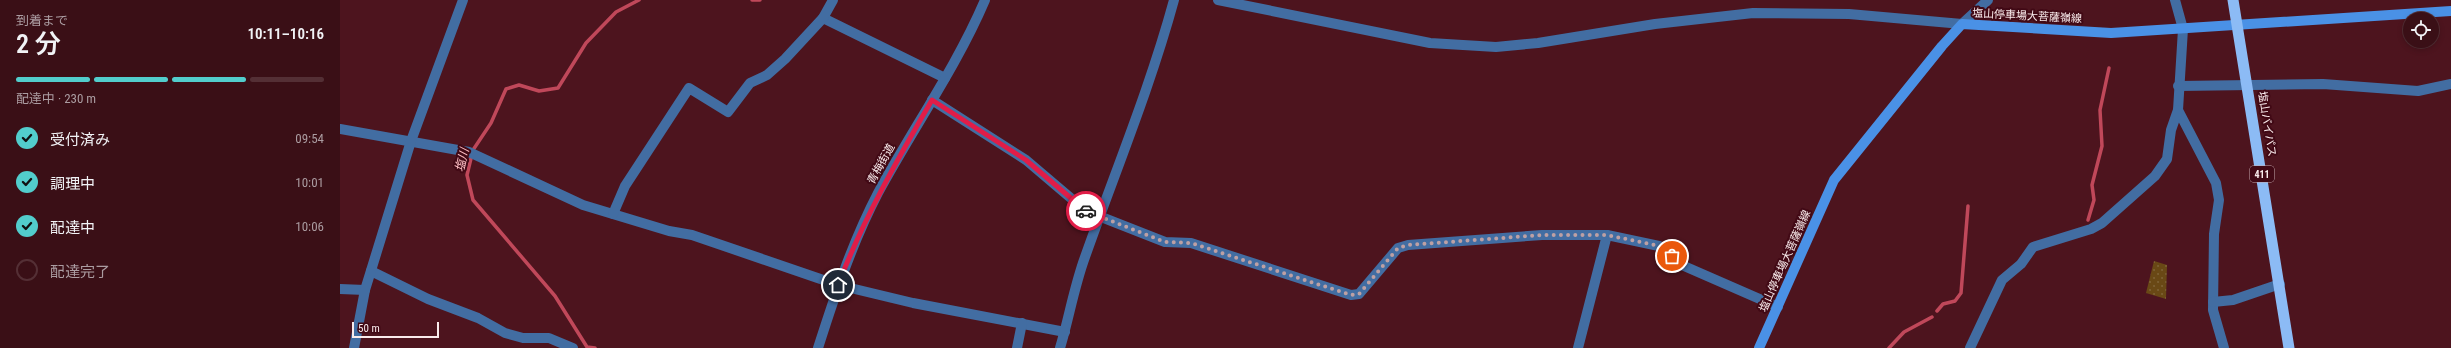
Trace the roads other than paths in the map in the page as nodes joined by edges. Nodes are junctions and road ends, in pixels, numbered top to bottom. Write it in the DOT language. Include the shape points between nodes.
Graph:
graph roads {
  1 [pos="462,0"];
  2 [pos="833,0"];
  3 [pos="985,0"];
  4 [pos="1174,0"];
  5 [pos="1218,0"];
  6 [pos="1988,0"];
  7 [pos="2175,0"];
  8 [pos="2233,0"];
  9 [pos="2448,11"];
  10 [pos="823,18"];
  11 [pos="1962,24"];
  12 [pos="2238,25"];
  13 [pos="2183,29"];
  14 [pos="945,78"];
  15 [pos="2247,84"];
  16 [pos="2451,84"];
  17 [pos="2178,86"];
  18 [pos="932,100"];
  19 [pos="2178,110"];
  20 [pos="340,129"];
  21 [pos="411,141"];
  22 [pos="613,214"];
  23 [pos="1101,217"];
  24 [pos="1607,235"];
  25 [pos="371,271"];
  26 [pos="2280,284"];
  27 [pos="838,285"];
  28 [pos="340,289"];
  29 [pos="366,290"];
  30 [pos="2213,302"];
  31 [pos="1778,307"];
  32 [pos="1022,323"];
  33 [pos="1065,332"];
  34 [pos="354,348"];
  35 [pos="573,348"];
  36 [pos="818,348"];
  37 [pos="1017,348"];
  38 [pos="1060,348"];
  39 [pos="1578,348"];
  40 [pos="1759,348"];
  41 [pos="1970,348"];
  42 [pos="2224,348"];
  43 [pos="2289,348"];
  1 -- 21 [label="street"];
  2 -- 10 [label="street"];
  3 -- 14 [label="street, 青梅街道" via="971,34"];
  4 -- 23 [label="street" via="1170,21"];
  5 -- 11 [label="street" via="1430,43 1496,47 1538,44 1656,24 1753,12 1849,14"];
  6 -- 11 [label="street"];
  7 -- 13 [label="street"];
  8 -- 12 [label="highway, 塩山バイパス / 411"];
  9 -- 12 [label="main road, 塩山停車場大菩薩嶺線"];
  10 -- 14 [label="street"];
  10 -- 22 [label="street" via="785,59 767,75 750,83 728,112 688,88 625,186"];
  11 -- 13 [label="main road, 塩山停車場大菩薩嶺線" via="2111,32"];
  11 -- 31 [label="main road, 塩山停車場大菩薩嶺線" via="1834,180"];
  12 -- 13 [label="main road, 塩山停車場大菩薩嶺線"];
  12 -- 15 [label="highway, 塩山バイパス / 411"];
  13 -- 17 [label="street"];
  14 -- 18 [label="street, 青梅街道"];
  15 -- 16 [label="street" via="2323,84 2418,90"];
  15 -- 17 [label="street"];
  15 -- 26 [label="highway, 塩山バイパス / 411"];
  17 -- 19 [label="street"];
  18 -- 23 [label="street" via="1026,160 1086,211"];
  18 -- 27 [label="street, 青梅街道" via="878,193"];
  19 -- 30 [label="street" via="2216,183 2219,200 2214,234"];
  19 -- 41 [label="street" via="2171,130 2168,159 2155,176 2102,223 2091,229 2033,247 2021,264 2002,280"];
  20 -- 21 [label="street"];
  21 -- 22 [label="street" via="469,152 583,205"];
  21 -- 25 [label="street"];
  22 -- 27 [label="street" via="692,235"];
  23 -- 24 [label="street" via="1165,242 1191,243 1351,295 1359,294 1398,248 1408,245 1542,235"];
  23 -- 33 [label="street" via="1084,258"];
  24 -- 31 [label="street" via="1659,246 1684,266"];
  24 -- 39 [label="street"];
  25 -- 29 [label="street"];
  25 -- 35 [label="street" via="428,299 478,318 505,333 523,338 549,338"];
  26 -- 30 [label="street" via="2233,300"];
  26 -- 43 [label="highway, 塩山バイパス / 411"];
  27 -- 32 [label="street" via="914,303"];
  27 -- 36 [label="street, 青梅街道"];
  28 -- 29 [label="street"];
  29 -- 34 [label="street"];
  30 -- 42 [label="street"];
  31 -- 40 [label="main road, 塩山停車場大菩薩嶺線"];
  32 -- 33 [label="street"];
  32 -- 37 [label="street"];
  33 -- 38 [label="street"];
}
